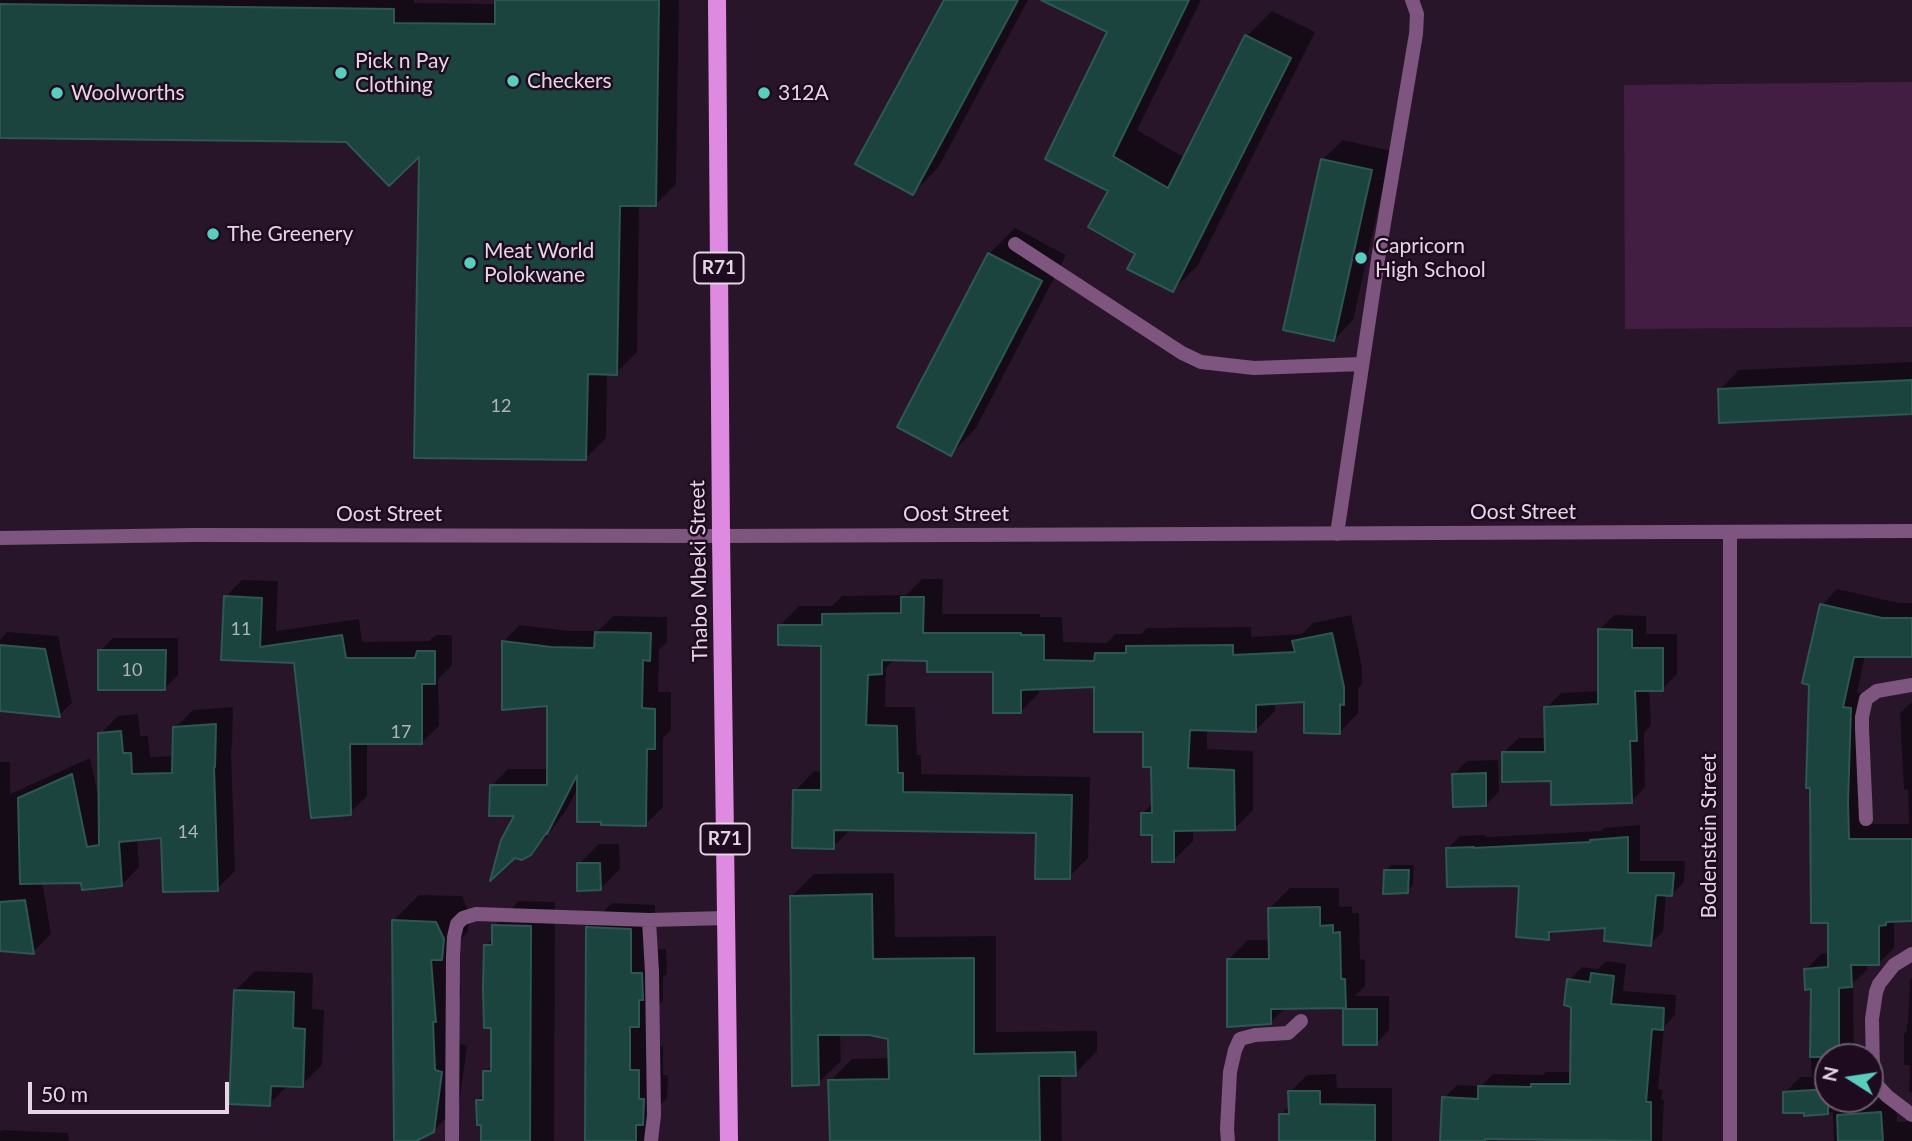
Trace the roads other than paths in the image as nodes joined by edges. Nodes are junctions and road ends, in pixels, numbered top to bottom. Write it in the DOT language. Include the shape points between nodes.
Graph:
graph roads {
  1 [pos="717,0"];
  2 [pos="1412,0"];
  3 [pos="1015,244"];
  4 [pos="1362,364"];
  5 [pos="1912,531"];
  6 [pos="1730,532"];
  7 [pos="1337,534"];
  8 [pos="721,536"];
  9 [pos="0,538"];
  10 [pos="1912,685"];
  11 [pos="1866,819"];
  12 [pos="726,918"];
  13 [pos="649,920"];
  14 [pos="1912,954"];
  15 [pos="1301,1021"];
  16 [pos="1912,1115"];
  17 [pos="452,1141"];
  18 [pos="651,1141"];
  19 [pos="729,1141"];
  20 [pos="1228,1141"];
  21 [pos="1730,1141"];
  1 -- 8 [label="main road, Thabo Mbeki Street / R71"];
  2 -- 4 [label="street" via="1416,34"];
  3 -- 4 [label="street" via="1201,362 1254,368"];
  4 -- 7 [label="street"];
  5 -- 6 [label="street, Oost Street"];
  6 -- 7 [label="street, Oost Street"];
  6 -- 21 [label="street, Bodenstein Street"];
  7 -- 8 [label="street, Oost Street"];
  8 -- 9 [label="street, Oost Street"];
  8 -- 12 [label="main road, Thabo Mbeki Street / R71"];
  10 -- 11 [label="street" via="1877,691 1866,699 1861,729"];
  12 -- 13 [label="street"];
  12 -- 19 [label="main road, Thabo Mbeki Street / R71"];
  13 -- 17 [label="street" via="475,914 463,918 457,925 453,957"];
  13 -- 18 [label="street"];
  14 -- 16 [label="street" via="1894,965 1879,984 1872,1020 1877,1086"];
  15 -- 20 [label="street" via="1288,1033 1240,1039 1230,1072"];
}
